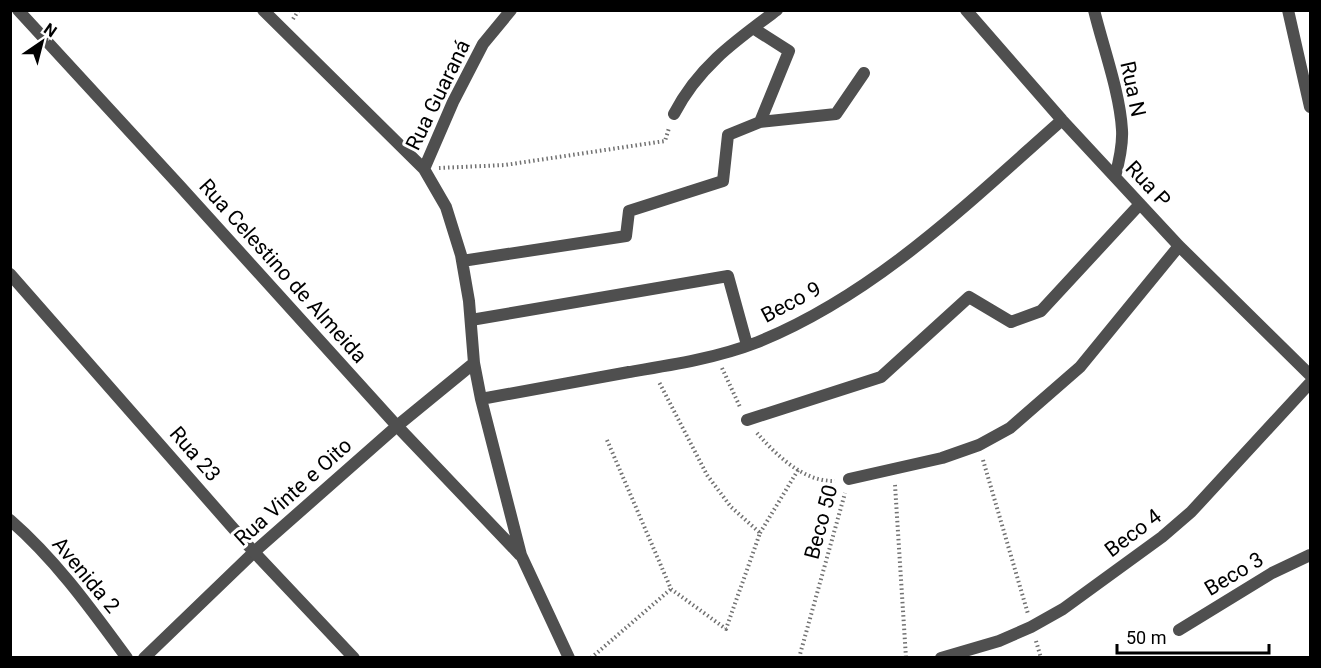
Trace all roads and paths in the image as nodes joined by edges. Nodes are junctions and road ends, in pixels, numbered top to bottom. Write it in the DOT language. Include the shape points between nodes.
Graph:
graph roads {
  1 [pos="18,10"];
  2 [pos="262,10"];
  3 [pos="510,10"];
  4 [pos="777,10"];
  5 [pos="966,10"];
  6 [pos="1094,10"];
  7 [pos="1288,10"];
  8 [pos="753,28"];
  9 [pos="864,73"];
  10 [pos="1311,107"];
  11 [pos="674,114"];
  12 [pos="1062,120"];
  13 [pos="760,122"];
  14 [pos="423,169"];
  15 [pos="1115,177"];
  16 [pos="1140,204"];
  17 [pos="1179,246"];
  18 [pos="462,261"];
  19 [pos="10,273"];
  20 [pos="471,320"];
  21 [pos="747,345"];
  22 [pos="716,355"];
  23 [pos="474,363"];
  24 [pos="652,368"];
  25 [pos="1311,375"];
  26 [pos="1311,383"];
  27 [pos="481,399"];
  28 [pos="747,420"];
  29 [pos="397,426"];
  30 [pos="607,440"];
  31 [pos="979,445"];
  32 [pos="894,469"];
  33 [pos="798,470"];
  34 [pos="849,479"];
  35 [pos="10,520"];
  36 [pos="760,533"];
  37 [pos="254,552"];
  38 [pos="521,555"];
  39 [pos="1311,555"];
  40 [pos="671,589"];
  41 [pos="1031,627"];
  42 [pos="1179,630"];
  43 [pos="127,657"];
  44 [pos="144,657"];
  45 [pos="354,657"];
  46 [pos="568,657"];
  47 [pos="591,657"];
  48 [pos="800,657"];
  49 [pos="906,657"];
  50 [pos="940,657"];
  51 [pos="1041,657"];
  1 -- 29 [label="street, Rua Celestino de Almeida"];
  2 -- 14 [label="street"];
  3 -- 14 [label="street, Rua Guaraná" via="483,44"];
  4 -- 8 [label="street"];
  5 -- 12 [label="street, Rua P"];
  6 -- 15 [label="street, Rua N" via="1120,120 1121,154"];
  7 -- 10 [label="street"];
  8 -- 11 [label="street" via="697,77"];
  8 -- 13 [label="street" via="789,51"];
  9 -- 13 [label="street" via="836,114"];
  11 -- 14 [label="path" via="665,141 505,165"];
  12 -- 15 [label="street, Rua P"];
  12 -- 21 [label="street, Beco 9" via="920,245 798,323"];
  13 -- 18 [label="street" via="728,135 723,181 629,211 626,236"];
  14 -- 18 [label="street" via="446,207"];
  15 -- 16 [label="street, Rua P"];
  16 -- 17 [label="street, Rua P"];
  16 -- 28 [label="street" via="1041,311 1011,322 969,297 881,377"];
  17 -- 25 [label="street, Rua P"];
  17 -- 31 [label="street" via="1080,367 1010,428"];
  18 -- 20 [label="street"];
  19 -- 37 [label="street, Rua 23"];
  20 -- 21 [label="street" via="728,276"];
  20 -- 23 [label="street"];
  21 -- 22 [label="street, Beco 9"];
  22 -- 24 [label="street, Beco 9"];
  22 -- 28 [label="path, Beco 50"];
  23 -- 27 [label="street"];
  23 -- 29 [label="street, Rua Vinte e Oito"];
  24 -- 27 [label="street, Beco 9"];
  24 -- 36 [label="path" via="707,475 731,507"];
  26 -- 41 [label="street, Beco 4" via="1191,512 1063,609"];
  27 -- 38 [label="street"];
  28 -- 33 [label="path, Beco 50" via="771,449"];
  29 -- 37 [label="street, Rua Vinte e Oito"];
  29 -- 38 [label="street, Rua Celestino de Almeida"];
  30 -- 40 [label="path"];
  31 -- 32 [label="street"];
  31 -- 41 [label="path"];
  32 -- 34 [label="street"];
  32 -- 49 [label="path"];
  33 -- 34 [label="path, Beco 50" via="814,478"];
  33 -- 36 [label="path"];
  34 -- 48 [label="path, Beco 50"];
  35 -- 43 [label="street, Avenida 2" via="51,560"];
  36 -- 40 [label="path" via="726,629"];
  37 -- 44 [label="street, Rua Vinte e Oito"];
  37 -- 45 [label="street, Rua 23"];
  38 -- 46 [label="street"];
  39 -- 42 [label="street, Beco 3" via="1272,573"];
  40 -- 47 [label="path"];
  41 -- 50 [label="street, Beco 4" via="999,641"];
  41 -- 51 [label="path"];
}
